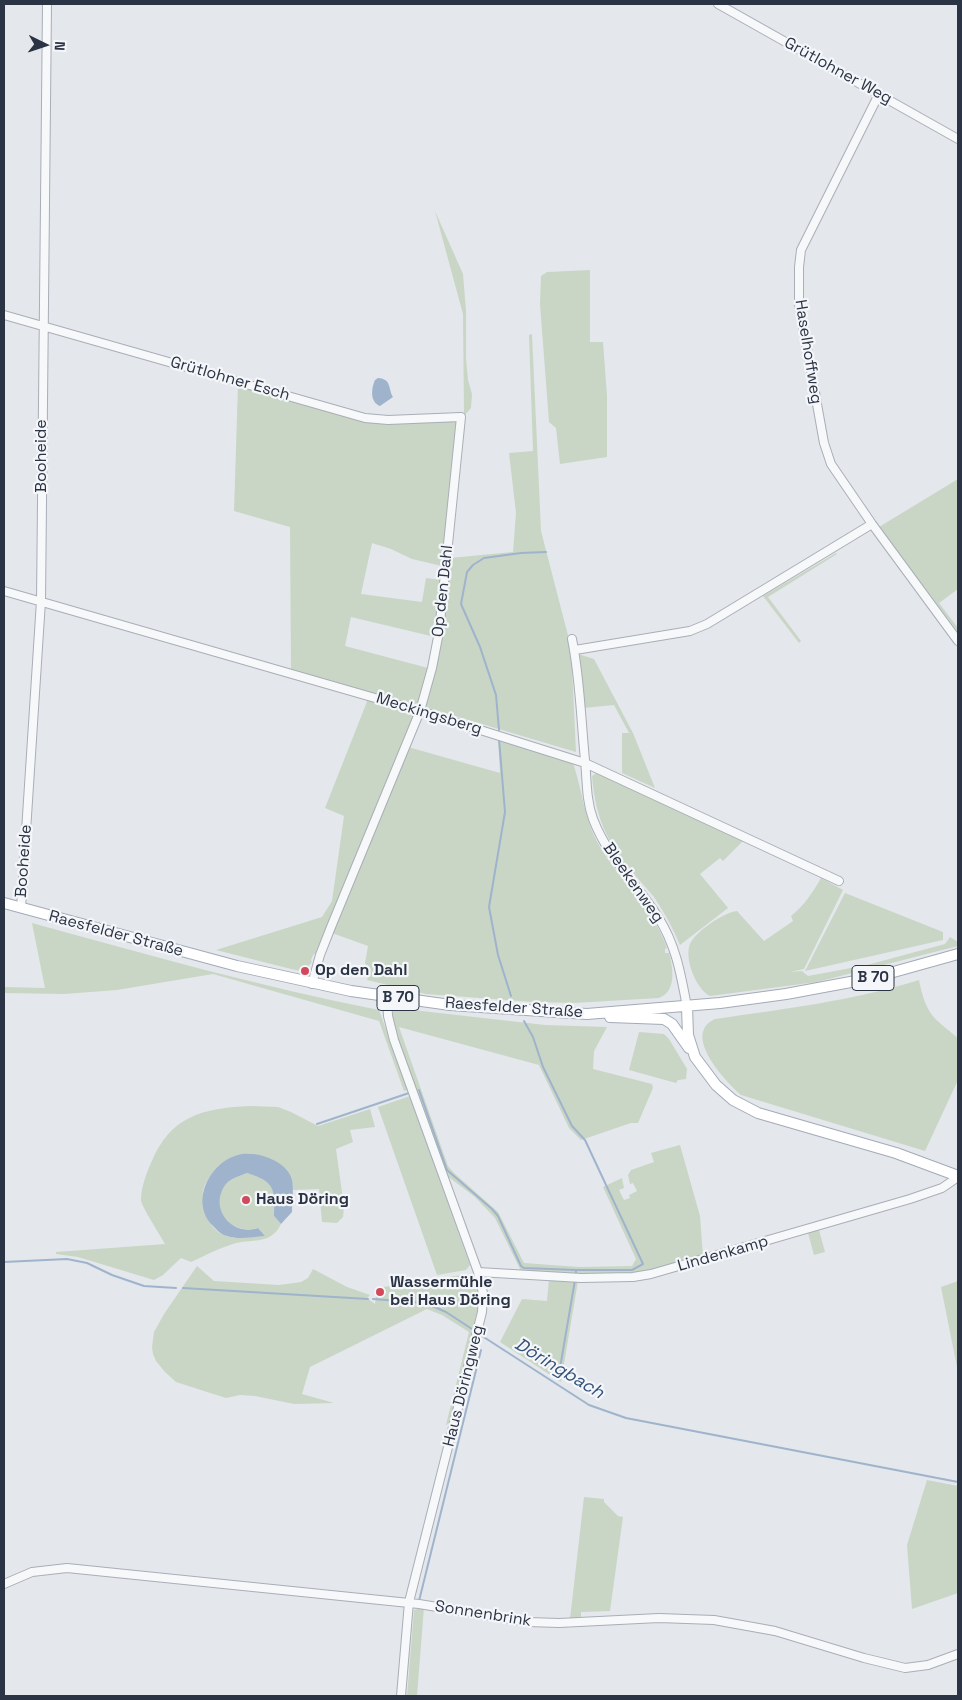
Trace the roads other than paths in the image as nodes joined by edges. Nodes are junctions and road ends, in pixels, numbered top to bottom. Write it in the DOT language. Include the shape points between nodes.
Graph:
graph roads {
  1 [pos="47,4"];
  2 [pos="718,4"];
  3 [pos="879,94"];
  4 [pos="958,138"];
  5 [pos="4,315"];
  6 [pos="43,326"];
  7 [pos="461,417"];
  8 [pos="872,524"];
  9 [pos="4,591"];
  10 [pos="41,601"];
  11 [pos="572,639"];
  12 [pos="958,641"];
  13 [pos="575,650"];
  14 [pos="420,711"];
  15 [pos="585,763"];
  16 [pos="839,881"];
  17 [pos="4,903"];
  18 [pos="21,908"];
  19 [pos="958,954"];
  20 [pos="312,984"];
  21 [pos="387,997"];
  22 [pos="687,1006"];
  23 [pos="587,1014"];
  24 [pos="695,1058"];
  25 [pos="958,1177"];
  26 [pos="478,1272"];
  27 [pos="4,1584"];
  28 [pos="410,1602"];
  29 [pos="958,1654"];
  30 [pos="401,1696"];
  1 -- 6 [label="street, Booheide"];
  2 -- 3 [label="street, Grütlohner Weg"];
  3 -- 4 [label="street, Grütlohner Weg"];
  3 -- 8 [label="street, Haselhoffweg" via="801,250 798,304 824,443 831,464"];
  5 -- 6 [label="street, Grütlohner Esch"];
  6 -- 7 [label="street, Grütlohner Esch" via="365,418"];
  6 -- 10 [label="street, Booheide"];
  7 -- 14 [label="street, Op den Dahl" via="436,649"];
  8 -- 12 [label="street, Haselhoffweg"];
  8 -- 13 [label="street" via="707,624 690,631"];
  9 -- 10 [label="street, Meckingsberg"];
  10 -- 14 [label="street, Meckingsberg"];
  10 -- 18 [label="street, Booheide"];
  11 -- 13 [label="street, Bleekenweg"];
  13 -- 15 [label="street, Bleekenweg"];
  14 -- 15 [label="street, Meckingsberg"];
  14 -- 20 [label="street, Op den Dahl" via="320,954"];
  15 -- 16 [label="street, Meckingsberg"];
  15 -- 22 [label="street, Bleekenweg" via="588,802 597,828 614,860 669,936"];
  17 -- 18 [label="main road, Raesfelder Straße / B 70"];
  18 -- 20 [label="main road, Raesfelder Straße / B 70"];
  19 -- 22 [label="main road, B 70" via="833,986"];
  20 -- 21 [label="main road, Raesfelder Straße / B 70"];
  21 -- 23 [label="main road, Raesfelder Straße / B 70" via="450,1005"];
  21 -- 26 [label="street, Haus Döringweg" via="394,1040"];
  22 -- 23 [label="main road, Raesfelder Straße / B 70"];
  22 -- 24 [label="main road" via="688,1035"];
  23 -- 24 [label="main road" via="664,1019 672,1024"];
  24 -- 25 [label="main road" via="716,1085 745,1107 896,1153"];
  25 -- 26 [label="street, Lindenkamp" via="942,1188 910,1200 651,1274 582,1278"];
  26 -- 28 [label="street, Haus Döringweg" via="483,1293 478,1328"];
  27 -- 28 [label="street, Sonnenbrink" via="32,1572 67,1568"];
  28 -- 29 [label="street, Sonnenbrink" via="528,1622 659,1618 714,1620 775,1631 905,1668 928,1666"];
  28 -- 30 [label="street, Haus Döringweg"];
}
